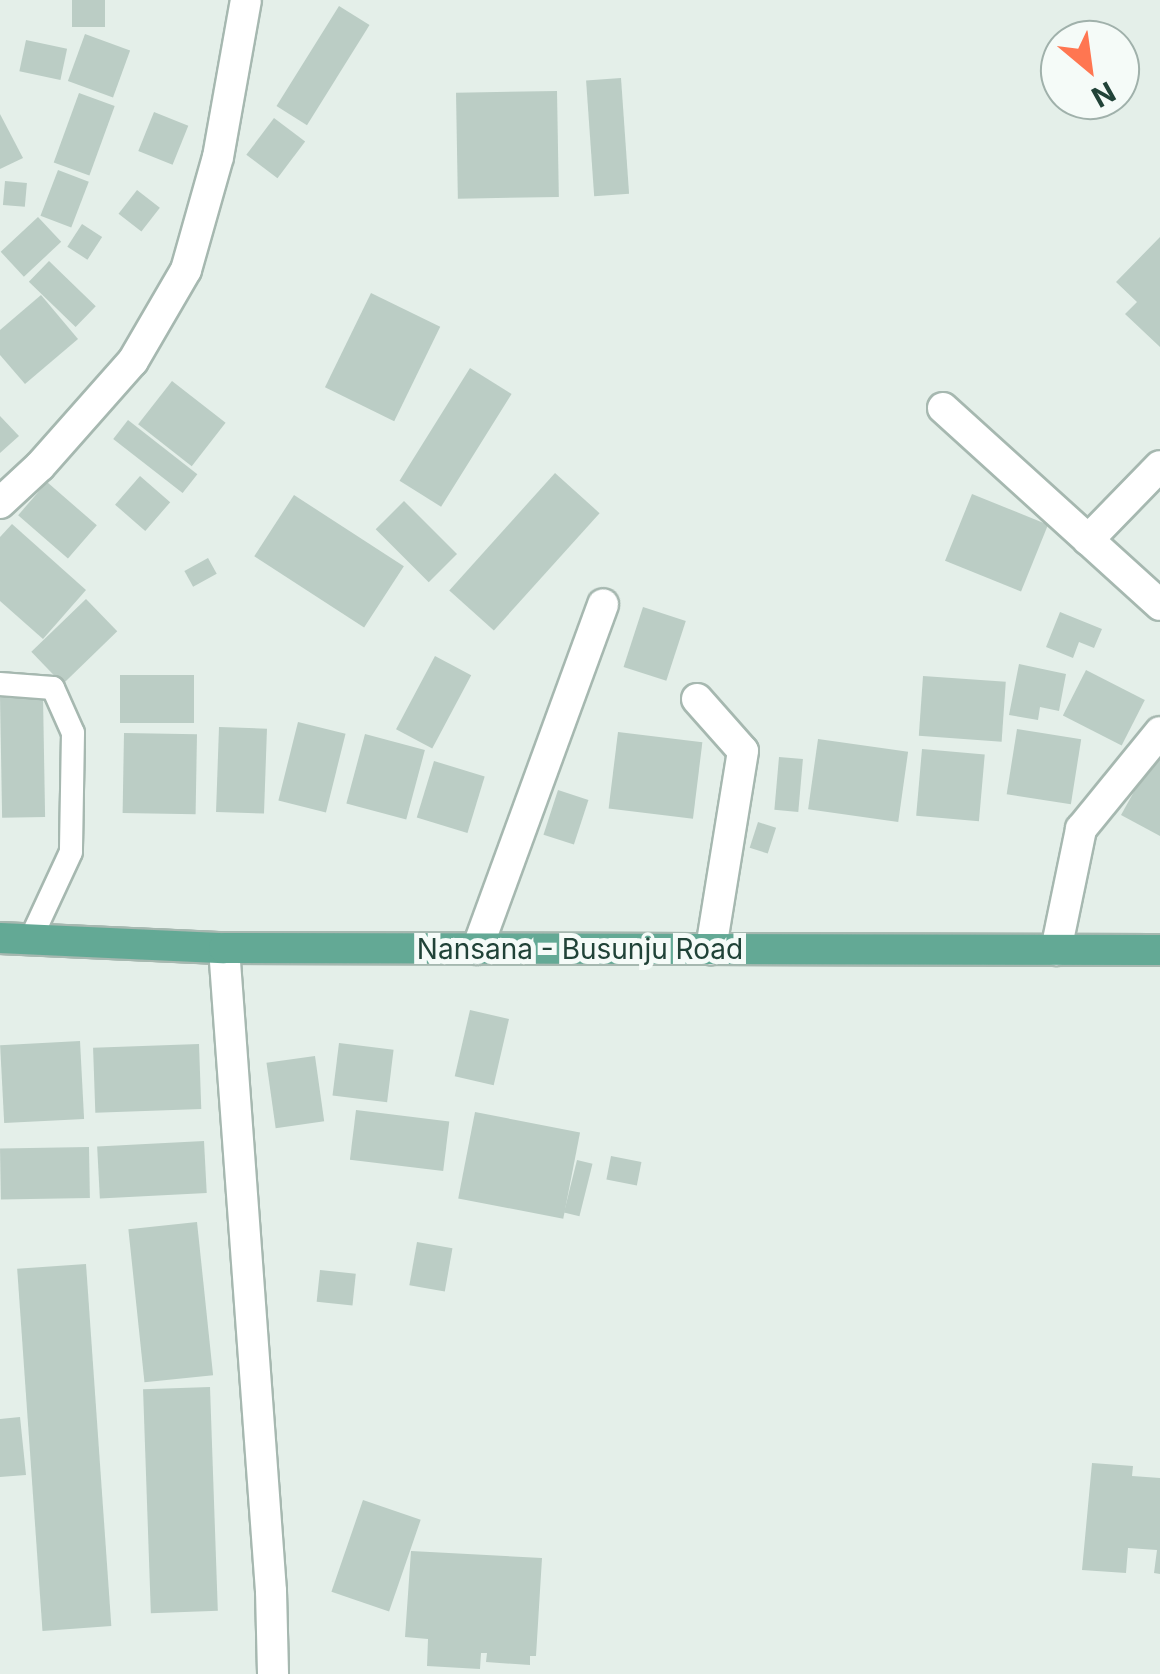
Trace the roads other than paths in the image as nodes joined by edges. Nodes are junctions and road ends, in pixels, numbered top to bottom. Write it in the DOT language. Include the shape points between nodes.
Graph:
graph roads {
  1 [pos="246,0"];
  2 [pos="942,408"];
  3 [pos="1160,466"];
  4 [pos="0,503"];
  5 [pos="1088,540"];
  6 [pos="602,604"];
  7 [pos="1160,605"];
  8 [pos="0,684"];
  9 [pos="697,699"];
  10 [pos="1160,732"];
  11 [pos="0,938"];
  12 [pos="31,938"];
  13 [pos="224,948"];
  14 [pos="477,949"];
  15 [pos="711,949"];
  16 [pos="1056,950"];
  17 [pos="1160,950"];
  18 [pos="273,1674"];
  1 -- 4 [label="street" via="218,157 186,270 132,361"];
  2 -- 5 [label="street"];
  3 -- 5 [label="street"];
  5 -- 7 [label="street"];
  6 -- 14 [label="street"];
  8 -- 12 [label="lane" via="53,688 74,733 70,852"];
  9 -- 15 [label="street" via="743,751"];
  10 -- 16 [label="street" via="1081,829"];
  11 -- 12 [label="main road, Nansana - Busunju Road"];
  12 -- 13 [label="main road, Nansana - Busunju Road"];
  13 -- 14 [label="main road, Nansana - Busunju Road"];
  13 -- 18 [label="street"];
  14 -- 15 [label="main road, Nansana - Busunju Road"];
  15 -- 16 [label="main road, Nansana - Busunju Road"];
  16 -- 17 [label="main road, Nansana - Busunju Road"];
}
